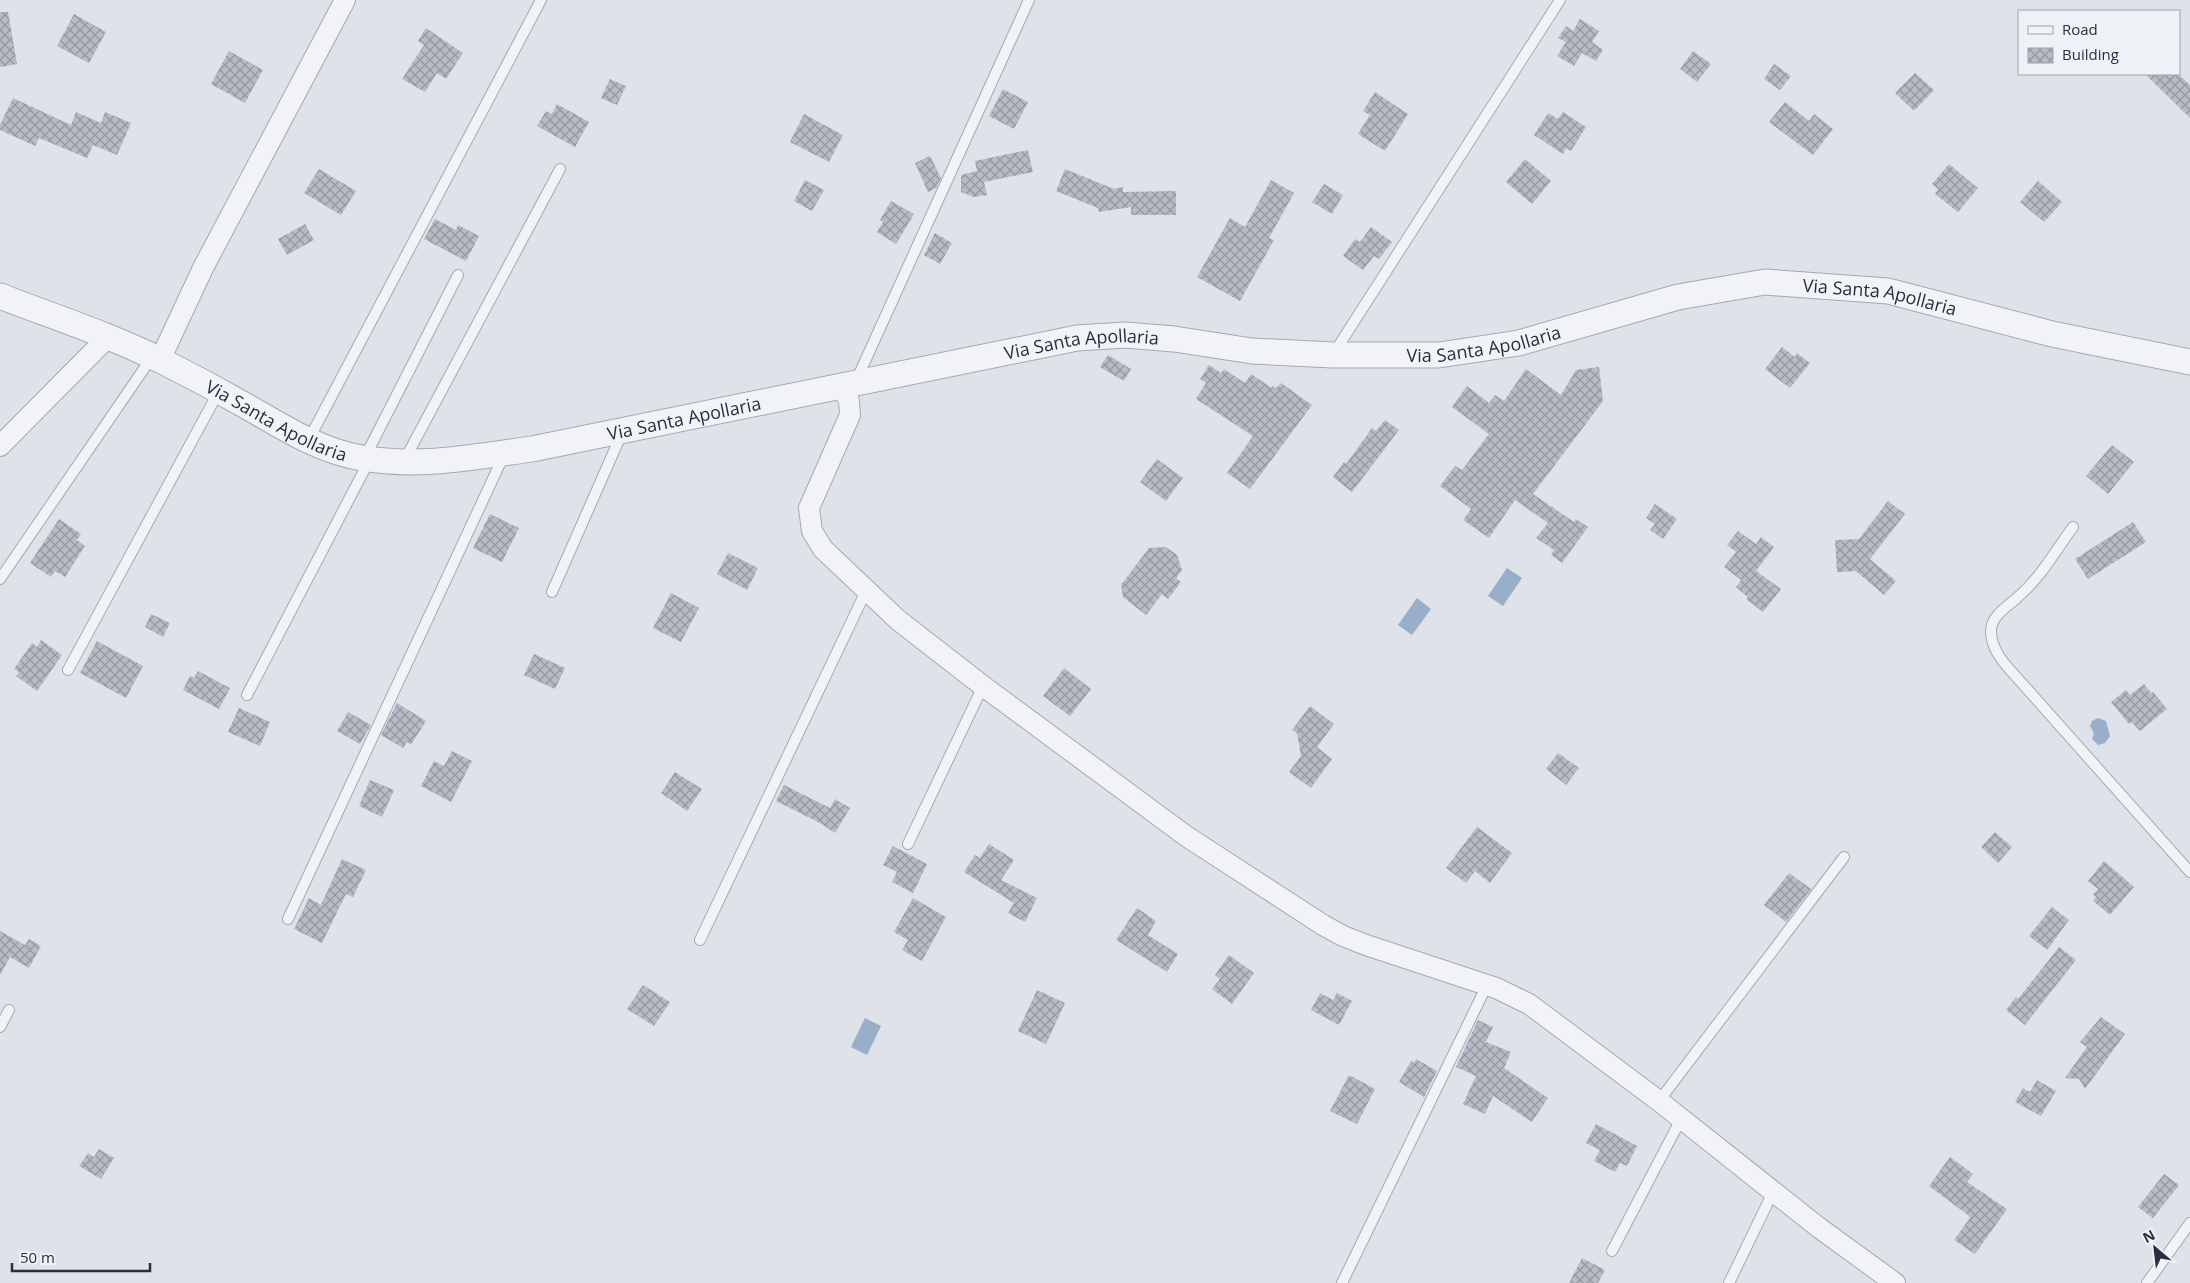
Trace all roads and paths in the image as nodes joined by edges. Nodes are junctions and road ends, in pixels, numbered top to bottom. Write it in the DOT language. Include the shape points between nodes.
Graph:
graph roads {
  1 [pos="345,0"];
  2 [pos="541,0"];
  3 [pos="1029,0"];
  4 [pos="1560,0"];
  5 [pos="560,169"];
  6 [pos="458,275"];
  7 [pos="0,296"];
  8 [pos="108,337"];
  9 [pos="1333,355"];
  10 [pos="156,358"];
  11 [pos="2190,362"];
  12 [pos="848,386"];
  13 [pos="219,391"];
  14 [pos="623,431"];
  15 [pos="307,441"];
  16 [pos="0,446"];
  17 [pos="506,452"];
  18 [pos="367,459"];
  19 [pos="404,462"];
  20 [pos="2073,526"];
  21 [pos="0,579"];
  22 [pos="866,591"];
  23 [pos="552,592"];
  24 [pos="68,670"];
  25 [pos="983,686"];
  26 [pos="247,695"];
  27 [pos="908,844"];
  28 [pos="1844,857"];
  29 [pos="2190,872"];
  30 [pos="288,919"];
  31 [pos="700,940"];
  32 [pos="1487,985"];
  33 [pos="9,1010"];
  34 [pos="0,1027"];
  35 [pos="1659,1101"];
  36 [pos="1681,1119"];
  37 [pos="1773,1192"];
  38 [pos="2190,1223"];
  39 [pos="1612,1251"];
  40 [pos="1884,1280"];
  41 [pos="1342,1283"];
  42 [pos="1729,1283"];
  43 [pos="2146,1283"];
  1 -- 10 [label="street"];
  2 -- 15 [label="lane"];
  3 -- 12 [label="lane"];
  4 -- 9 [label="lane"];
  5 -- 19 [label="lane"];
  6 -- 18 [label="lane"];
  7 -- 8 [label="street, Via Santa Apollaria"];
  8 -- 10 [label="street, Via Santa Apollaria"];
  8 -- 16 [label="street"];
  9 -- 11 [label="street, Via Santa Apollaria" via="1439,355 1519,343 1678,297 1765,282 1888,291 2052,334"];
  9 -- 12 [label="street, Via Santa Apollaria" via="1252,351 1125,335 1077,338"];
  10 -- 13 [label="street, Via Santa Apollaria"];
  10 -- 21 [label="lane"];
  12 -- 14 [label="street, Via Santa Apollaria"];
  12 -- 22 [label="street" via="850,415 811,502 809,519 823,548"];
  13 -- 15 [label="street, Via Santa Apollaria"];
  13 -- 24 [label="lane"];
  14 -- 17 [label="street, Via Santa Apollaria"];
  14 -- 23 [label="lane"];
  15 -- 18 [label="street, Via Santa Apollaria"];
  17 -- 19 [label="street, Via Santa Apollaria" via="441,461"];
  17 -- 30 [label="lane"];
  18 -- 19 [label="street, Via Santa Apollaria"];
  18 -- 26 [label="lane"];
  20 -- 29 [label="lane" via="2032,583 1995,620 1991,630 1994,644 1999,657 2011,671"];
  22 -- 25 [label="street"];
  22 -- 31 [label="lane"];
  25 -- 27 [label="lane"];
  25 -- 32 [label="street" via="1186,836 1323,925 1366,945"];
  28 -- 35 [label="lane"];
  32 -- 35 [label="street" via="1529,1004"];
  32 -- 41 [label="lane"];
  33 -- 34 [label="lane"];
  35 -- 36 [label="street"];
  36 -- 37 [label="street"];
  36 -- 39 [label="lane"];
  37 -- 40 [label="street"];
  37 -- 42 [label="lane"];
  38 -- 43 [label="lane"];
}
